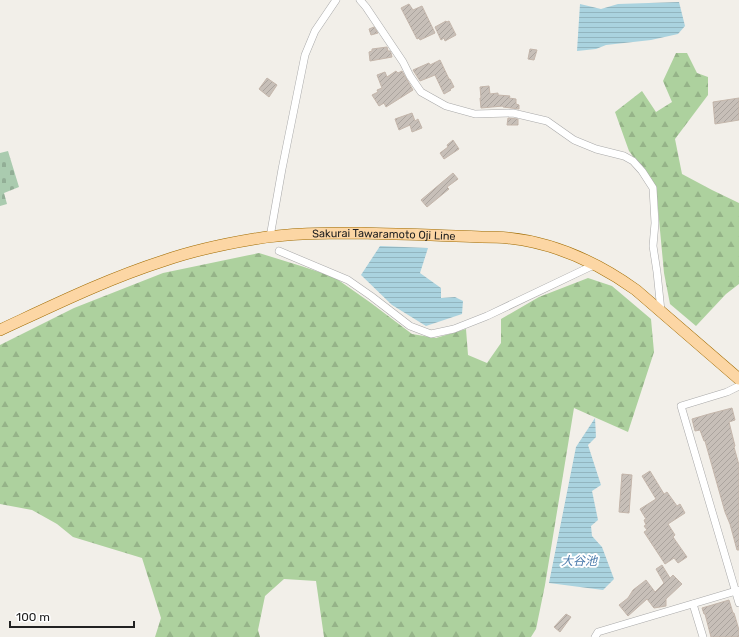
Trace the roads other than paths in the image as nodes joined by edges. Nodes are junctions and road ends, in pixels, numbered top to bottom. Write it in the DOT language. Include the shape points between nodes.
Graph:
graph roads {
  1 [pos="336,0"];
  2 [pos="360,0"];
  3 [pos="270,237"];
  4 [pos="279,251"];
  5 [pos="596,264"];
  6 [pos="661,311"];
  7 [pos="0,330"];
  8 [pos="739,379"];
  9 [pos="739,386"];
  10 [pos="737,590"];
  11 [pos="739,603"];
  12 [pos="693,604"];
  13 [pos="595,637"];
  14 [pos="703,637"];
  1 -- 3 [label="street" via="315,31 305,55"];
  2 -- 6 [label="street" via="421,92 446,106 475,114 514,112 547,121 574,140 633,161 653,188 653,246"];
  3 -- 5 [label="main road, Sakurai Tawaramoto Oji Line" via="340,233 508,238 545,244"];
  3 -- 7 [label="main road, Sakurai Tawaramoto Oji Line" via="206,249 152,264"];
  4 -- 5 [label="street" via="348,280 410,326 431,334 454,329 487,316"];
  5 -- 6 [label="main road, Sakurai Tawaramoto Oji Line" via="636,290"];
  6 -- 8 [label="main road, Sakurai Tawaramoto Oji Line"];
  9 -- 10 [label="street" via="681,406"];
  10 -- 11 [label="street"];
  10 -- 12 [label="street"];
  12 -- 13 [label="street" via="598,632"];
  12 -- 14 [label="street"];
}
